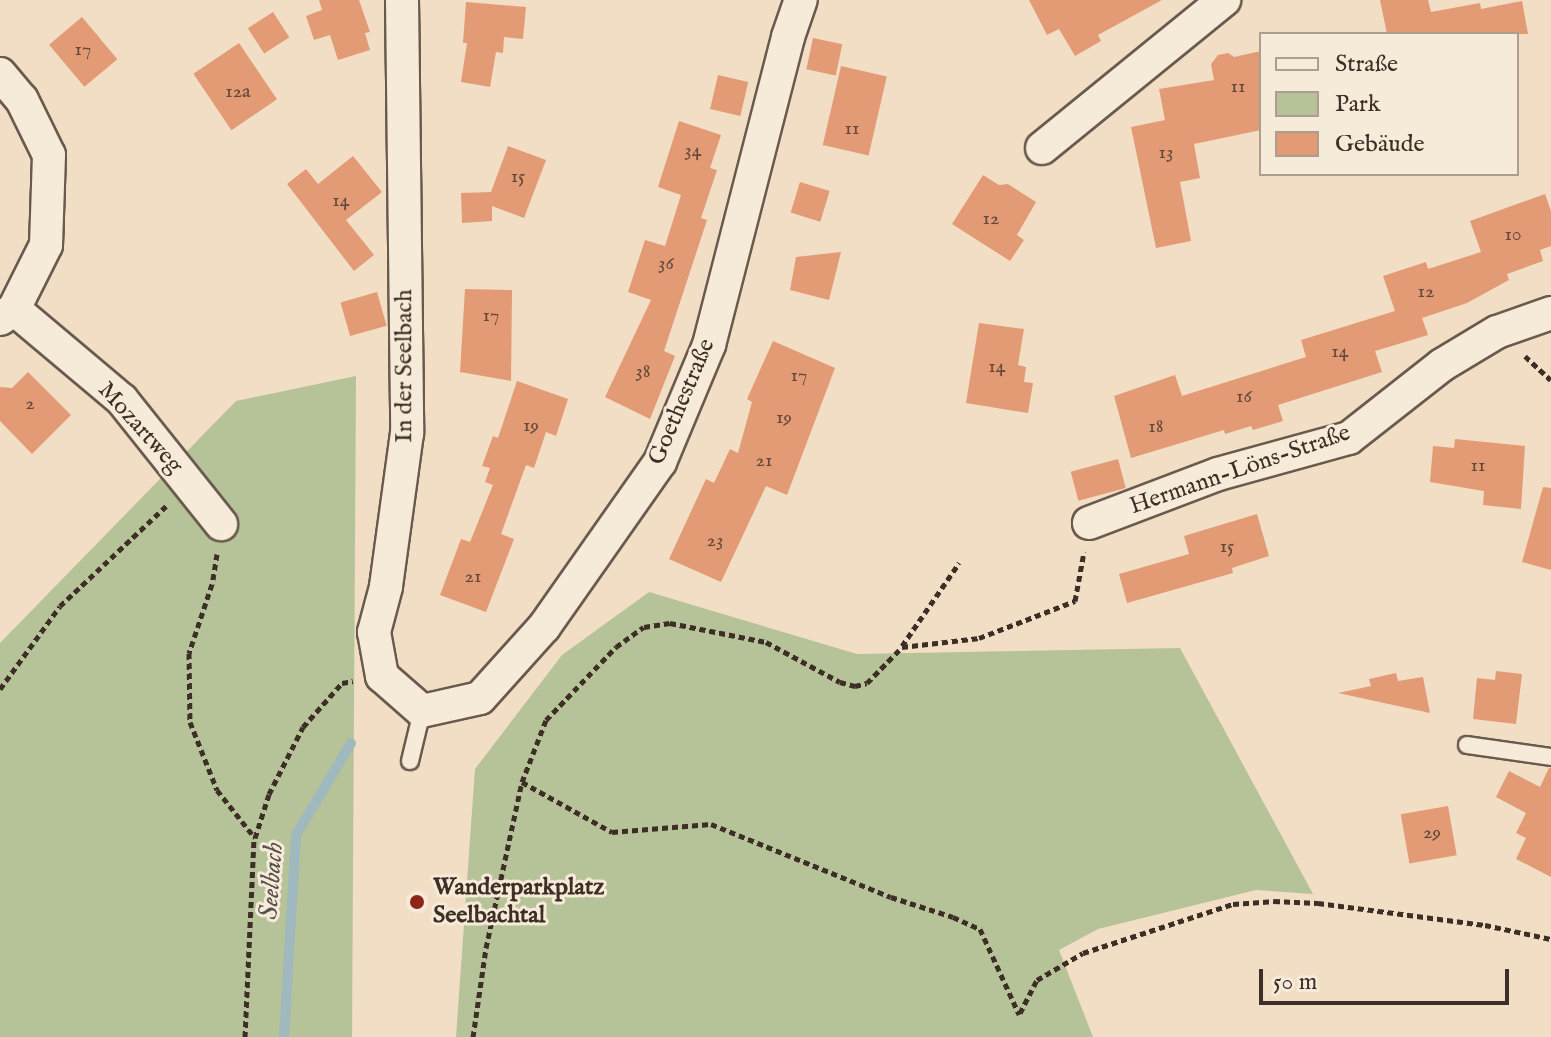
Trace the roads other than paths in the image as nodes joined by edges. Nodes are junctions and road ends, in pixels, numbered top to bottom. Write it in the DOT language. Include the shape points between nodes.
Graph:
graph roads {
  1 [pos="402,0"];
  2 [pos="801,0"];
  3 [pos="1224,0"];
  4 [pos="0,74"];
  5 [pos="1042,148"];
  6 [pos="1551,313"];
  7 [pos="7,314"];
  8 [pos="1089,523"];
  9 [pos="221,524"];
  10 [pos="422,711"];
  11 [pos="1467,745"];
  12 [pos="1551,757"];
  13 [pos="410,761"];
  1 -- 10 [label="street, In der Seelbach" via="407,433 386,587 374,632 382,676"];
  2 -- 10 [label="street, Goethestraße" via="709,345 660,462 544,627 480,698"];
  3 -- 5 [label="street"];
  4 -- 7 [label="street" via="22,100 49,155 46,245"];
  6 -- 8 [label="street, Hermann-Löns-Straße" via="1497,332 1442,365 1349,438 1218,474"];
  7 -- 9 [label="street, Mozartweg" via="122,400"];
  10 -- 13 [label="lane"];
  11 -- 12 [label="lane"];
}
